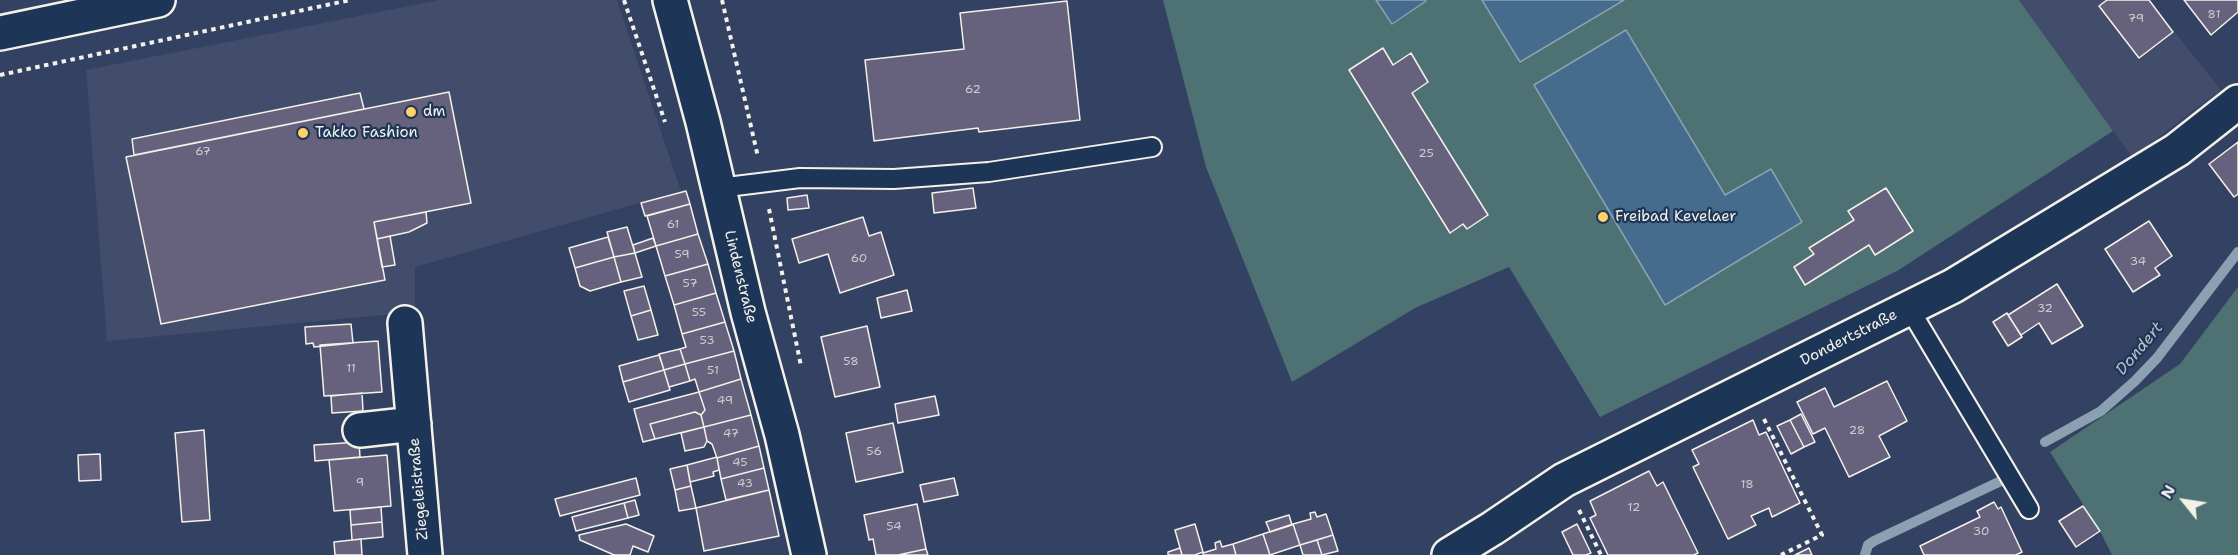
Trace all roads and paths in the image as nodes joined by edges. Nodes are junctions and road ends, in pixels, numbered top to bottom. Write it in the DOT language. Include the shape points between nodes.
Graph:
graph roads {
  1 [pos="158,0"];
  2 [pos="350,0"];
  3 [pos="669,0"];
  4 [pos="722,0"];
  5 [pos="0,33"];
  6 [pos="0,75"];
  7 [pos="2238,102"];
  8 [pos="1152,147"];
  9 [pos="764,182"];
  10 [pos="719,188"];
  11 [pos="1909,308"];
  12 [pos="405,323"];
  13 [pos="802,368"];
  14 [pos="1749,388"];
  15 [pos="414,424"];
  16 [pos="360,430"];
  17 [pos="1564,480"];
  18 [pos="2029,508"];
  19 [pos="425,555"];
  20 [pos="809,555"];
  21 [pos="1449,555"];
  22 [pos="1601,555"];
  23 [pos="1781,555"];
  1 -- 5 [label="street"];
  2 -- 6 [label="path"];
  3 -- 10 [label="street, Lindenstraße"];
  4 -- 9 [label="path"];
  7 -- 11 [label="street, Dondertstraße" via="2177,150 1953,286"];
  8 -- 9 [label="lane" via="988,172"];
  9 -- 10 [label="lane"];
  9 -- 13 [label="path"];
  10 -- 20 [label="street, Lindenstraße"];
  11 -- 14 [label="street, Dondertstraße"];
  11 -- 18 [label="lane"];
  12 -- 15 [label="street, Ziegeleistraße"];
  14 -- 17 [label="street, Dondertstraße"];
  14 -- 23 [label="path" via="1822,535"];
  15 -- 16 [label="street, Ziegeleistraße"];
  15 -- 19 [label="street, Ziegeleistraße"];
  17 -- 21 [label="street, Dondertstraße"];
  17 -- 22 [label="path"];
}
